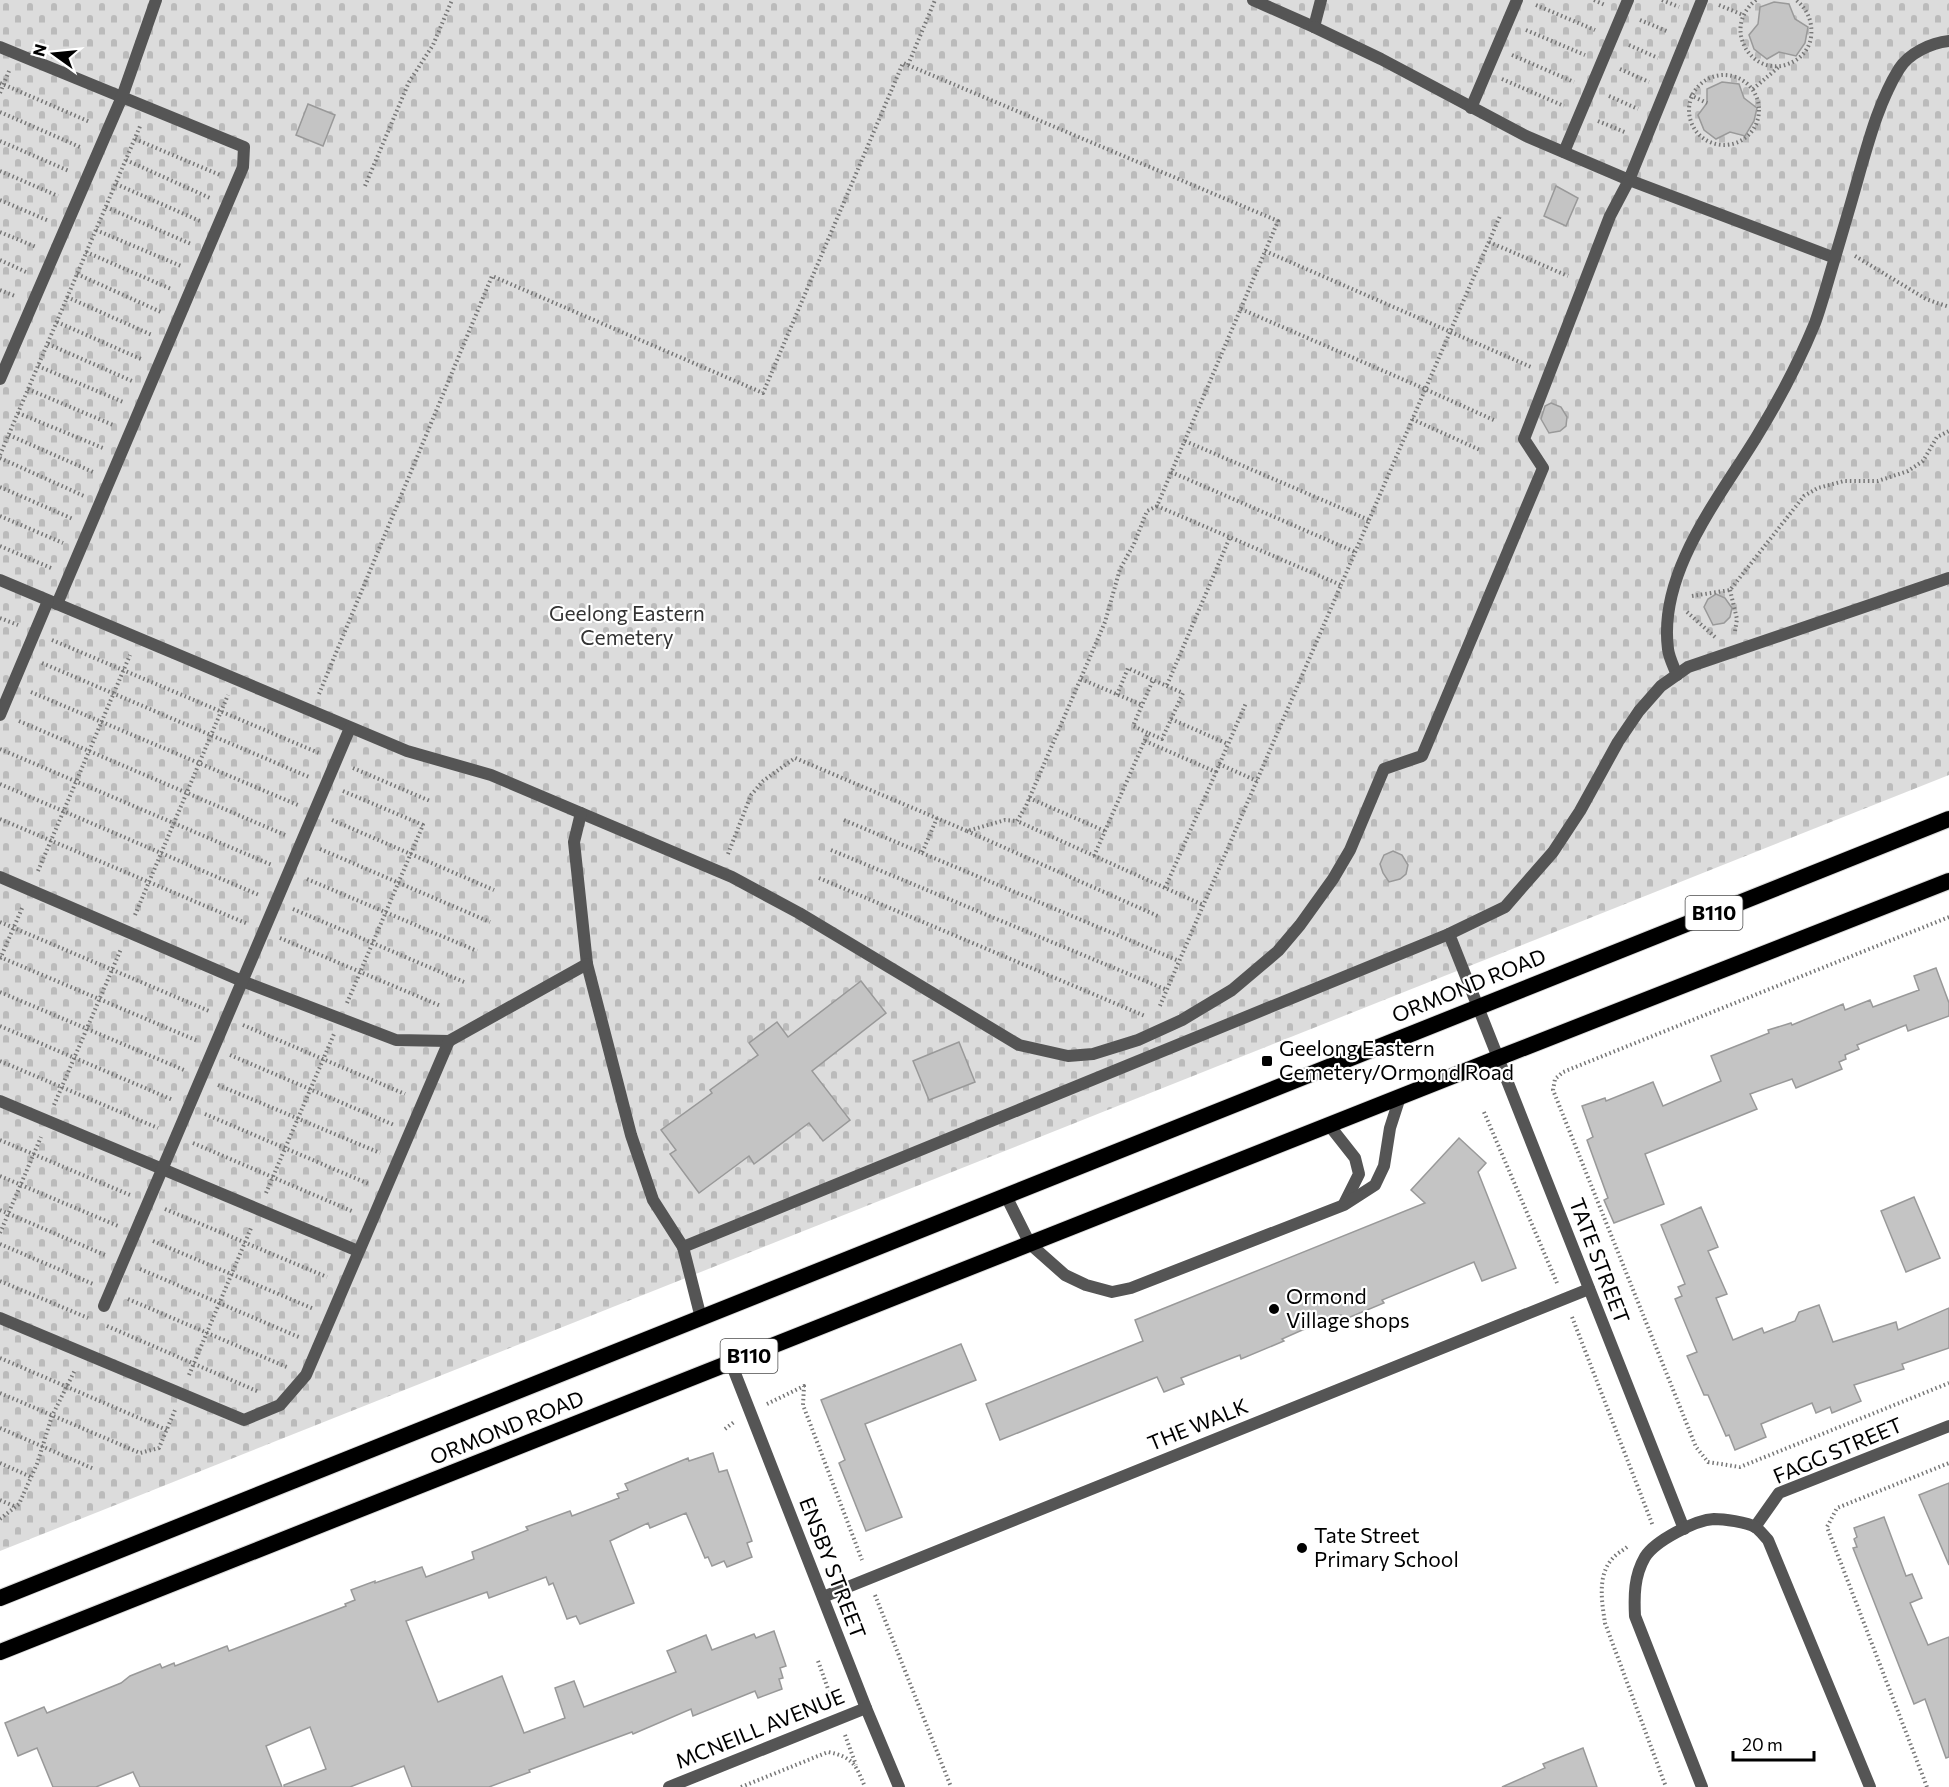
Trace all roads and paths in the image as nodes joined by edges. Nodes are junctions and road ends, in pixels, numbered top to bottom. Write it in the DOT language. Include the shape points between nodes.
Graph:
graph roads {
  1 [pos="156,0"];
  2 [pos="452,0"];
  3 [pos="935,0"];
  4 [pos="1253,0"];
  5 [pos="1321,0"];
  6 [pos="1517,0"];
  7 [pos="1628,0"];
  8 [pos="1702,0"];
  9 [pos="1756,0"];
  10 [pos="1796,0"];
  11 [pos="1716,4"];
  12 [pos="1743,15"];
  13 [pos="1314,27"];
  14 [pos="1949,41"];
  15 [pos="0,46"];
  16 [pos="908,65"];
  17 [pos="1780,66"];
  18 [pos="0,83"];
  19 [pos="1753,89"];
  20 [pos="1692,96"];
  21 [pos="122,97"];
  22 [pos="1707,103"];
  23 [pos="148,108"];
  24 [pos="1472,108"];
  25 [pos="0,112"];
  26 [pos="108,130"];
  27 [pos="135,139"];
  28 [pos="0,141"];
  29 [pos="1564,152"];
  30 [pos="97,154"];
  31 [pos="126,160"];
  32 [pos="0,171"];
  33 [pos="87,178"];
  34 [pos="1629,180"];
  35 [pos="236,182"];
  36 [pos="116,184"];
  37 [pos="365,186"];
  38 [pos="0,200"];
  39 [pos="76,204"];
  40 [pos="226,205"];
  41 [pos="106,207"];
  42 [pos="1500,216"];
  43 [pos="65,228"];
  44 [pos="216,228"];
  45 [pos="96,230"];
  46 [pos="0,232"];
  47 [pos="1490,242"];
  48 [pos="207,251"];
  49 [pos="1265,251"];
  50 [pos="87,252"];
  51 [pos="54,255"];
  52 [pos="1853,255"];
  53 [pos="1835,258"];
  54 [pos="0,260"];
  55 [pos="197,273"];
  56 [pos="77,274"];
  57 [pos="43,279"];
  58 [pos="1584,283"];
  59 [pos="188,296"];
  60 [pos="67,297"];
  61 [pos="1949,307"];
  62 [pos="1240,309"];
  63 [pos="178,319"];
  64 [pos="57,322"];
  65 [pos="1451,330"];
  66 [pos="168,342"];
  67 [pos="48,344"];
  68 [pos="38,366"];
  69 [pos="158,366"];
  70 [pos="1549,375"];
  71 [pos="0,379"];
  72 [pos="149,388"];
  73 [pos="1425,388"];
  74 [pos="28,389"];
  75 [pos="140,409"];
  76 [pos="18,412"];
  77 [pos="1412,419"];
  78 [pos="1496,421"];
  79 [pos="1949,431"];
  80 [pos="130,432"];
  81 [pos="9,435"];
  82 [pos="1185,441"];
  83 [pos="1480,450"];
  84 [pos="0,456"];
  85 [pos="120,456"];
  86 [pos="1171,472"];
  87 [pos="110,479"];
  88 [pos="0,487"];
  89 [pos="100,503"];
  90 [pos="1157,506"];
  91 [pos="0,516"];
  92 [pos="1369,520"];
  93 [pos="90,527"];
  94 [pos="1230,537"];
  95 [pos="0,546"];
  96 [pos="80,550"];
  97 [pos="1355,552"];
  98 [pos="69,576"];
  99 [pos="1949,578"];
  100 [pos="0,580"];
  101 [pos="1341,585"];
  102 [pos="1730,590"];
  103 [pos="1672,599"];
  104 [pos="53,602"];
  105 [pos="0,618"];
  106 [pos="35,633"];
  107 [pos="137,637"];
  108 [pos="1732,652"];
  109 [pos="25,656"];
  110 [pos="123,670"];
  111 [pos="1677,675"];
  112 [pos="1081,678"];
  113 [pos="234,679"];
  114 [pos="1153,680"];
  115 [pos="13,685"];
  116 [pos="1167,685"];
  117 [pos="113,693"];
  118 [pos="1117,694"];
  119 [pos="1246,703"];
  120 [pos="1142,705"];
  121 [pos="220,712"];
  122 [pos="312,712"];
  123 [pos="0,714"];
  124 [pos="1171,719"];
  125 [pos="101,722"];
  126 [pos="350,728"];
  127 [pos="1148,733"];
  128 [pos="211,735"];
  129 [pos="1144,741"];
  130 [pos="1228,744"];
  131 [pos="0,749"];
  132 [pos="89,751"];
  133 [pos="336,761"];
  134 [pos="199,763"];
  135 [pos="1220,764"];
  136 [pos="1216,772"];
  137 [pos="76,781"];
  138 [pos="1257,781"];
  139 [pos="0,784"];
  140 [pos="326,784"];
  141 [pos="187,792"];
  142 [pos="1029,798"];
  143 [pos="430,801"];
  144 [pos="63,811"];
  145 [pos="314,812"];
  146 [pos="581,813"];
  147 [pos="937,818"];
  148 [pos="0,819"];
  149 [pos="1949,819"];
  150 [pos="844,820"];
  151 [pos="1017,822"];
  152 [pos="174,823"];
  153 [pos="967,831"];
  154 [pos="1105,831"];
  155 [pos="51,840"];
  156 [pos="302,842"];
  157 [pos="831,850"];
  158 [pos="162,853"];
  159 [pos="922,853"];
  160 [pos="411,854"];
  161 [pos="1094,856"];
  162 [pos="289,872"];
  163 [pos="720,872"];
  164 [pos="0,878"];
  165 [pos="819,878"];
  166 [pos="1949,881"];
  167 [pos="149,882"];
  168 [pos="399,883"];
  169 [pos="1165,888"];
  170 [pos="30,890"];
  171 [pos="494,890"];
  172 [pos="276,902"];
  173 [pos="1203,905"];
  174 [pos="386,913"];
  175 [pos="1160,916"];
  176 [pos="1949,916"];
  177 [pos="490,922"];
  178 [pos="263,931"];
  179 [pos="128,932"];
  180 [pos="1449,934"];
  181 [pos="373,943"];
  182 [pos="477,951"];
  183 [pos="0,959"];
  184 [pos="1179,961"];
  185 [pos="587,964"];
  186 [pos="360,972"];
  187 [pos="242,981"];
  188 [pos="464,982"];
  189 [pos="1167,990"];
  190 [pos="441,1006"];
  191 [pos="1478,1007"];
  192 [pos="340,1019"];
  193 [pos="1154,1020"];
  194 [pos="1147,1036"];
  195 [pos="449,1041"];
  196 [pos="1498,1058"];
  197 [pos="1400,1097"];
  198 [pos="0,1101"];
  199 [pos="1484,1112"];
  200 [pos="47,1121"];
  201 [pos="1329,1125"];
  202 [pos="0,1140"];
  203 [pos="33,1154"];
  204 [pos="162,1170"];
  205 [pos="0,1176"];
  206 [pos="20,1185"];
  207 [pos="1006,1196"];
  208 [pos="148,1202"];
  209 [pos="1344,1205"];
  210 [pos="0,1210"];
  211 [pos="258,1210"];
  212 [pos="8,1214"];
  213 [pos="0,1233"];
  214 [pos="135,1233"];
  215 [pos="245,1243"];
  216 [pos="0,1244"];
  217 [pos="1030,1244"];
  218 [pos="683,1247"];
  219 [pos="358,1251"];
  220 [pos="123,1262"];
  221 [pos="231,1274"];
  222 [pos="0,1281"];
  223 [pos="344,1284"];
  224 [pos="1589,1289"];
  225 [pos="110,1292"];
  226 [pos="1564,1298"];
  227 [pos="219,1303"];
  228 [pos="104,1306"];
  229 [pos="331,1316"];
  230 [pos="0,1318"];
  231 [pos="701,1318"];
  232 [pos="207,1333"];
  233 [pos="318,1345"];
  234 [pos="83,1354"];
  235 [pos="0,1358"];
  236 [pos="731,1363"];
  237 [pos="194,1364"];
  238 [pos="306,1375"];
  239 [pos="1949,1383"];
  240 [pos="66,1387"];
  241 [pos="0,1394"];
  242 [pos="181,1394"];
  243 [pos="282,1402"];
  244 [pos="52,1416"];
  245 [pos="1949,1426"];
  246 [pos="0,1428"];
  247 [pos="167,1430"];
  248 [pos="42,1447"];
  249 [pos="0,1463"];
  250 [pos="1949,1464"];
  251 [pos="94,1469"];
  252 [pos="31,1477"];
  253 [pos="0,1500"];
  254 [pos="16,1507"];
  255 [pos="0,1519"];
  256 [pos="1755,1527"];
  257 [pos="1684,1529"];
  258 [pos="1645,1533"];
  259 [pos="1628,1546"];
  260 [pos="822,1597"];
  261 [pos="0,1598"];
  262 [pos="0,1652"];
  263 [pos="866,1708"];
  264 [pos="669,1787"];
  265 [pos="741,1787"];
  266 [pos="865,1787"];
  267 [pos="899,1787"];
  268 [pos="1666,1787"];
  269 [pos="1702,1787"];
  270 [pos="1870,1787"];
  271 [pos="1927,1787"];
  1 -- 21 [label="street"];
  2 -- 37 [label="path" via="433,45 409,82"];
  3 -- 16 [label="path"];
  4 -- 13 [label="street"];
  5 -- 13 [label="street"];
  6 -- 24 [label="street"];
  7 -- 29 [label="street"];
  8 -- 34 [label="street"];
  9 -- 12 [label="path"];
  10 -- 17 [label="path" via="1809,16 1811,40 1799,58"];
  11 -- 12 [label="path"];
  12 -- 17 [label="path" via="1740,26 1744,47 1768,65"];
  13 -- 24 [label="street"];
  14 -- 53 [label="street" via="1935,43 1917,53 1901,66 1888,88"];
  15 -- 21 [label="street"];
  16 -- 49 [label="path" via="1278,221"];
  16 -- 122 [label="path" via="903,63 763,393 492,276"];
  17 -- 19 [label="path"];
  18 -- 26 [label="path"];
  19 -- 20 [label="path" via="1740,78 1717,75 1706,79"];
  19 -- 20 [label="path" via="1760,117 1743,140 1726,145 1704,139 1695,130 1690,120"];
  20 -- 22 [label="path"];
  21 -- 23 [label="street"];
  21 -- 26 [label="street"];
  23 -- 27 [label="path"];
  23 -- 35 [label="street" via="244,147 243,166"];
  24 -- 29 [label="street"];
  25 -- 30 [label="path"];
  26 -- 30 [label="street"];
  27 -- 31 [label="path"];
  27 -- 35 [label="path"];
  28 -- 33 [label="path"];
  29 -- 34 [label="street"];
  30 -- 33 [label="street"];
  31 -- 36 [label="path"];
  31 -- 40 [label="path"];
  32 -- 39 [label="path"];
  33 -- 39 [label="street"];
  34 -- 53 [label="street"];
  34 -- 58 [label="street"];
  35 -- 40 [label="street"];
  36 -- 41 [label="path"];
  36 -- 44 [label="path"];
  38 -- 43 [label="path"];
  39 -- 43 [label="street"];
  40 -- 44 [label="street"];
  41 -- 45 [label="path"];
  41 -- 48 [label="path"];
  42 -- 47 [label="path"];
  43 -- 51 [label="street"];
  44 -- 48 [label="street"];
  45 -- 50 [label="path"];
  45 -- 55 [label="path"];
  46 -- 51 [label="path"];
  47 -- 58 [label="path"];
  47 -- 65 [label="path"];
  48 -- 55 [label="street"];
  49 -- 62 [label="path"];
  49 -- 65 [label="path"];
  50 -- 56 [label="path"];
  50 -- 59 [label="path"];
  51 -- 57 [label="street"];
  52 -- 61 [label="path" via="1926,299"];
  53 -- 103 [label="street" via="1799,359 1686,554"];
  54 -- 57 [label="path"];
  55 -- 59 [label="street"];
  56 -- 60 [label="path"];
  56 -- 63 [label="path"];
  57 -- 71 [label="street"];
  58 -- 70 [label="street"];
  59 -- 63 [label="street"];
  60 -- 64 [label="path"];
  60 -- 66 [label="path"];
  62 -- 73 [label="path"];
  62 -- 82 [label="path"];
  63 -- 66 [label="street"];
  64 -- 67 [label="path"];
  64 -- 69 [label="path"];
  65 -- 70 [label="path"];
  65 -- 73 [label="path"];
  66 -- 69 [label="street"];
  67 -- 68 [label="path"];
  67 -- 72 [label="path"];
  68 -- 74 [label="path"];
  68 -- 75 [label="path"];
  69 -- 72 [label="street"];
  70 -- 194 [label="street" via="1524,439 1543,468 1422,756 1384,769 1339,869 1278,951 1232,990"];
  72 -- 75 [label="street"];
  73 -- 77 [label="path"];
  73 -- 78 [label="path"];
  74 -- 76 [label="path"];
  74 -- 80 [label="path"];
  75 -- 80 [label="street"];
  76 -- 81 [label="path"];
  76 -- 85 [label="path"];
  77 -- 83 [label="path"];
  77 -- 92 [label="path"];
  79 -- 102 [label="path" via="1937,438 1923,461 1908,471 1878,481 1844,481 1804,496"];
  80 -- 85 [label="street"];
  81 -- 84 [label="path"];
  81 -- 87 [label="path"];
  82 -- 86 [label="path"];
  82 -- 92 [label="path"];
  84 -- 89 [label="path"];
  85 -- 87 [label="street"];
  86 -- 90 [label="path"];
  86 -- 97 [label="path"];
  87 -- 89 [label="street"];
  88 -- 93 [label="path"];
  89 -- 93 [label="street"];
  90 -- 94 [label="path"];
  90 -- 112 [label="path" via="1147,511 1120,569 1105,622"];
  91 -- 96 [label="path"];
  92 -- 97 [label="path"];
  93 -- 96 [label="street"];
  94 -- 101 [label="path"];
  94 -- 116 [label="path"];
  95 -- 98 [label="path"];
  96 -- 98 [label="street"];
  97 -- 101 [label="path"];
  98 -- 104 [label="street"];
  99 -- 108 [label="street"];
  100 -- 104 [label="street"];
  101 -- 138 [label="path"];
  102 -- 103 [label="path"];
  102 -- 108 [label="path" via="1737,619"];
  103 -- 108 [label="path"];
  103 -- 111 [label="street" via="1667,622 1668,651"];
  104 -- 106 [label="street"];
  104 -- 107 [label="street"];
  105 -- 106 [label="path"];
  106 -- 109 [label="street"];
  106 -- 110 [label="path"];
  107 -- 110 [label="path"];
  107 -- 113 [label="street"];
  108 -- 111 [label="street" via="1688,667"];
  109 -- 115 [label="street"];
  109 -- 117 [label="path"];
  110 -- 117 [label="path"];
  110 -- 121 [label="path"];
  111 -- 180 [label="street" via="1661,686 1639,711 1553,852 1505,907"];
  112 -- 118 [label="path"];
  112 -- 142 [label="path"];
  113 -- 121 [label="path"];
  113 -- 122 [label="street"];
  114 -- 116 [label="path"];
  114 -- 118 [label="path" via="1128,668"];
  114 -- 120 [label="path"];
  115 -- 123 [label="street"];
  115 -- 125 [label="path"];
  116 -- 124 [label="path" via="1183,693"];
  117 -- 125 [label="path"];
  117 -- 128 [label="path"];
  118 -- 120 [label="path"];
  119 -- 130 [label="path"];
  120 -- 127 [label="path" via="1133,726"];
  121 -- 128 [label="path"];
  121 -- 133 [label="path"];
  122 -- 126 [label="street"];
  123 -- 132 [label="path"];
  124 -- 127 [label="path" via="1162,739"];
  124 -- 130 [label="path"];
  125 -- 132 [label="path"];
  125 -- 134 [label="path"];
  126 -- 133 [label="street"];
  126 -- 146 [label="street" via="407,752 491,775"];
  127 -- 129 [label="path"];
  128 -- 134 [label="path"];
  128 -- 140 [label="path"];
  129 -- 136 [label="path"];
  129 -- 154 [label="path"];
  130 -- 135 [label="path"];
  131 -- 137 [label="path"];
  132 -- 137 [label="path"];
  132 -- 141 [label="path"];
  133 -- 140 [label="street"];
  133 -- 143 [label="path"];
  134 -- 141 [label="path"];
  134 -- 145 [label="path"];
  135 -- 136 [label="path"];
  135 -- 138 [label="path"];
  136 -- 169 [label="path"];
  137 -- 144 [label="path"];
  137 -- 152 [label="path"];
  138 -- 173 [label="path"];
  139 -- 144 [label="path"];
  140 -- 145 [label="street"];
  140 -- 160 [label="path" via="423,825"];
  141 -- 152 [label="path"];
  141 -- 156 [label="path"];
  142 -- 151 [label="path"];
  142 -- 154 [label="path"];
  144 -- 155 [label="path"];
  144 -- 158 [label="path"];
  145 -- 156 [label="street"];
  145 -- 160 [label="path"];
  146 -- 163 [label="street"];
  146 -- 185 [label="street" via="574,842"];
  147 -- 153 [label="path"];
  147 -- 159 [label="path"];
  147 -- 163 [label="path" via="795,758 751,795"];
  148 -- 155 [label="path"];
  149 -- 191 [label="highway, ORMOND ROAD / B110"];
  150 -- 159 [label="path"];
  151 -- 153 [label="path" via="1005,820"];
  151 -- 161 [label="path"];
  152 -- 158 [label="path"];
  152 -- 162 [label="path"];
  153 -- 175 [label="path"];
  154 -- 161 [label="path"];
  155 -- 167 [label="path"];
  155 -- 170 [label="path"];
  156 -- 162 [label="street"];
  156 -- 168 [label="path"];
  157 -- 189 [label="path"];
  158 -- 167 [label="path"];
  158 -- 172 [label="path"];
  159 -- 184 [label="path"];
  160 -- 168 [label="path"];
  160 -- 171 [label="path"];
  161 -- 169 [label="path"];
  162 -- 172 [label="street"];
  162 -- 174 [label="path"];
  163 -- 194 [label="street" via="799,913 1019,1045 1068,1056 1093,1054"];
  164 -- 170 [label="street"];
  165 -- 193 [label="path"];
  166 -- 196 [label="highway, ORMOND ROAD / B110"];
  167 -- 178 [label="path"];
  167 -- 179 [label="path"];
  168 -- 174 [label="path"];
  168 -- 177 [label="path"];
  169 -- 173 [label="path"];
  170 -- 179 [label="street"];
  170 -- 183 [label="path"];
  172 -- 178 [label="street"];
  172 -- 181 [label="path"];
  173 -- 184 [label="path"];
  174 -- 181 [label="path"];
  174 -- 182 [label="path"];
  176 -- 239 [label="path" via="1563,1072 1555,1079 1553,1090 1696,1447 1708,1462 1740,1467"];
  178 -- 186 [label="path"];
  178 -- 187 [label="street"];
  179 -- 187 [label="street"];
  179 -- 200 [label="path"];
  180 -- 191 [label="street, TATE STREET"];
  180 -- 218 [label="street"];
  181 -- 186 [label="path"];
  181 -- 188 [label="path"];
  184 -- 189 [label="path"];
  185 -- 195 [label="street"];
  185 -- 218 [label="street" via="631,1135 653,1200"];
  186 -- 190 [label="path"];
  186 -- 192 [label="path"];
  187 -- 192 [label="street"];
  187 -- 204 [label="street"];
  189 -- 193 [label="path"];
  191 -- 196 [label="street, TATE STREET"];
  191 -- 207 [label="highway, ORMOND ROAD / B110"];
  192 -- 195 [label="street" via="396,1040"];
  192 -- 211 [label="path"];
  193 -- 194 [label="path"];
  195 -- 219 [label="street"];
  196 -- 197 [label="highway, ORMOND ROAD / B110"];
  196 -- 224 [label="street, TATE STREET"];
  197 -- 201 [label="highway, ORMOND ROAD / B110"];
  197 -- 209 [label="street" via="1384,1166 1375,1185"];
  198 -- 200 [label="street"];
  199 -- 226 [label="path"];
  200 -- 203 [label="path"];
  200 -- 204 [label="street"];
  201 -- 209 [label="street" via="1355,1158 1359,1174"];
  201 -- 217 [label="highway, ORMOND ROAD / B110"];
  202 -- 203 [label="path"];
  203 -- 206 [label="path"];
  203 -- 208 [label="path"];
  204 -- 208 [label="street"];
  204 -- 211 [label="street"];
  205 -- 206 [label="path"];
  206 -- 212 [label="path"];
  206 -- 214 [label="path"];
  207 -- 217 [label="street"];
  207 -- 231 [label="highway, ORMOND ROAD / B110"];
  208 -- 214 [label="street"];
  208 -- 215 [label="path"];
  209 -- 217 [label="street" via="1112,1292 1065,1275"];
  210 -- 212 [label="path"];
  211 -- 215 [label="path"];
  211 -- 219 [label="street"];
  212 -- 213 [label="path"];
  212 -- 220 [label="path"];
  214 -- 220 [label="street"];
  214 -- 221 [label="path"];
  215 -- 221 [label="path"];
  215 -- 223 [label="path"];
  216 -- 225 [label="path"];
  217 -- 236 [label="highway, ORMOND ROAD / B110"];
  218 -- 231 [label="street"];
  219 -- 223 [label="street"];
  220 -- 225 [label="street"];
  220 -- 227 [label="path"];
  221 -- 227 [label="path"];
  221 -- 229 [label="path"];
  222 -- 237 [label="path"];
  223 -- 229 [label="street"];
  224 -- 226 [label="street, THE WALK"];
  224 -- 257 [label="street, TATE STREET"];
  225 -- 228 [label="street"];
  225 -- 232 [label="path"];
  226 -- 258 [label="path" via="1653,1526"];
  226 -- 260 [label="street, THE WALK"];
  227 -- 232 [label="path"];
  227 -- 233 [label="path"];
  229 -- 233 [label="street"];
  230 -- 234 [label="street"];
  231 -- 261 [label="highway, ORMOND ROAD / B110"];
  232 -- 237 [label="path"];
  232 -- 238 [label="path"];
  233 -- 238 [label="street"];
  234 -- 240 [label="path"];
  234 -- 242 [label="street"];
  235 -- 240 [label="path"];
  236 -- 260 [label="street, ENSBY STREET"];
  236 -- 262 [label="highway, ORMOND ROAD / B110"];
  237 -- 242 [label="path"];
  237 -- 243 [label="path"];
  238 -- 243 [label="street"];
  240 -- 244 [label="path"];
  240 -- 247 [label="path"];
  241 -- 244 [label="path"];
  242 -- 243 [label="street" via="244,1420"];
  242 -- 247 [label="path"];
  244 -- 247 [label="path" via="140,1453 159,1449"];
  244 -- 248 [label="path"];
  245 -- 256 [label="street, FAGG STREET" via="1779,1493"];
  246 -- 248 [label="path"];
  248 -- 251 [label="path"];
  248 -- 252 [label="path"];
  249 -- 252 [label="path"];
  250 -- 271 [label="path" via="1837,1508 1827,1527"];
  252 -- 254 [label="path"];
  253 -- 254 [label="path"];
  254 -- 255 [label="path"];
  256 -- 257 [label="street" via="1712,1519"];
  256 -- 270 [label="street" via="1768,1540"];
  257 -- 269 [label="street" via="1660,1542 1646,1557 1634,1589 1635,1617"];
  259 -- 268 [label="path" via="1611,1559 1604,1575 1601,1596 1605,1623"];
  260 -- 263 [label="street, ENSBY STREET"];
  263 -- 264 [label="street, MCNEILL AVENUE"];
  263 -- 267 [label="street, ENSBY STREET"];
  265 -- 266 [label="path" via="828,1752 843,1755 856,1766"];
}
